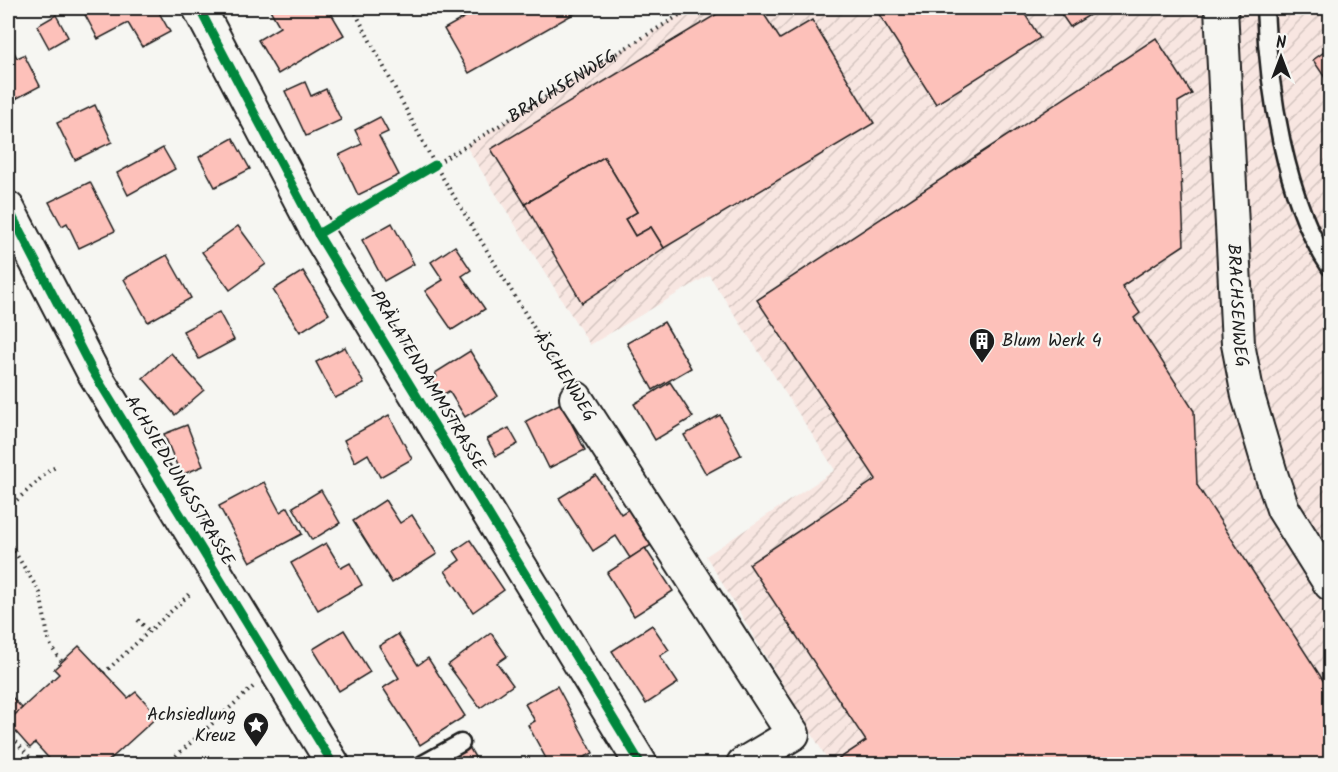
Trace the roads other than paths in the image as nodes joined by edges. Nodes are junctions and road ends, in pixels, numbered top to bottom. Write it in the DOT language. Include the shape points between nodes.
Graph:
graph roads {
  1 [pos="199,8"];
  2 [pos="1221,8"];
  3 [pos="1265,8"];
  4 [pos="8,208"];
  5 [pos="1330,267"];
  6 [pos="576,398"];
  7 [pos="1330,584"];
  8 [pos="460,742"];
  9 [pos="333,765"];
  10 [pos="423,765"];
  11 [pos="641,765"];
  12 [pos="743,765"];
  1 -- 11 [label="street, PRÄLATENDAMMSTRASSE" via="318,234"];
  2 -- 7 [label="street, BRACHSENWEG" via="1240,355 1283,509"];
  3 -- 5 [label="lane" via="1278,125 1297,199"];
  4 -- 9 [label="street, ACHSIEDLUNGSSTRASSE" via="92,370"];
  6 -- 12 [label="street, ÄSCHENWEG" via="793,734"];
  8 -- 10 [label="lane"];
}
